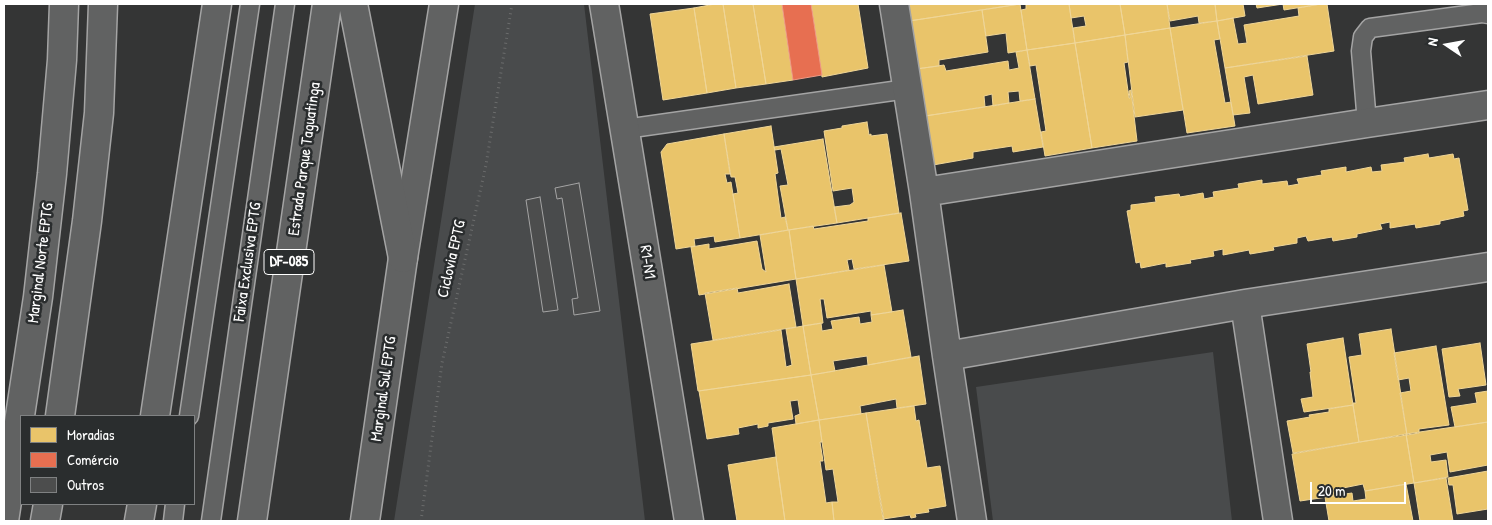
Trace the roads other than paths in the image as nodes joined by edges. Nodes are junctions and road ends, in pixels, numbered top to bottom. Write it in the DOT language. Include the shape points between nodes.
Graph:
graph roads {
  1 [pos="64,4"];
  2 [pos="103,4"];
  3 [pos="216,4"];
  4 [pos="250,4"];
  5 [pos="285,4"];
  6 [pos="327,4"];
  7 [pos="353,4"];
  8 [pos="444,4"];
  9 [pos="604,4"];
  10 [pos="894,4"];
  11 [pos="1488,14"];
  12 [pos="908,89"];
  13 [pos="1488,105"];
  14 [pos="1367,123"];
  15 [pos="625,129"];
  16 [pos="924,192"];
  17 [pos="403,258"];
  18 [pos="1488,266"];
  19 [pos="1245,304"];
  20 [pos="947,356"];
  21 [pos="20,415"];
  22 [pos="60,415"];
  23 [pos="155,415"];
  24 [pos="188,415"];
  25 [pos="20,416"];
  26 [pos="48,505"];
  27 [pos="142,505"];
  28 [pos="176,505"];
  29 [pos="4,521"];
  30 [pos="45,521"];
  31 [pos="140,521"];
  32 [pos="173,521"];
  33 [pos="211,521"];
  34 [pos="252,521"];
  35 [pos="365,521"];
  36 [pos="689,521"];
  37 [pos="968,521"];
  38 [pos="1278,521"];
  1 -- 21 [label="main road, Marginal Norte EPTG" via="53,164"];
  2 -- 22 [label="main road" via="99,113"];
  3 -- 23 [label="main road"];
  4 -- 24 [label="lane"];
  5 -- 33 [label="lane, Faixa Exclusiva EPTG"];
  6 -- 34 [label="main road, Estrada Parque Taguatinga / DF-085"];
  7 -- 17 [label="main road"];
  8 -- 17 [label="main road, Marginal Sul EPTG"];
  9 -- 15 [label="main road, R1-N1"];
  10 -- 12 [label="main road"];
  11 -- 14 [label="lane" via="1370,28 1363,37 1361,51"];
  12 -- 15 [label="lane"];
  12 -- 16 [label="main road"];
  13 -- 14 [label="main road"];
  14 -- 16 [label="main road"];
  15 -- 36 [label="main road, R1-N1"];
  16 -- 20 [label="main road"];
  17 -- 35 [label="main road, Marginal Sul EPTG"];
  18 -- 19 [label="main road"];
  19 -- 20 [label="main road"];
  19 -- 38 [label="main road"];
  20 -- 37 [label="main road"];
  25 -- 29 [label="main road, Marginal Norte EPTG"];
  26 -- 30 [label="main road"];
  27 -- 31 [label="main road"];
  28 -- 32 [label="lane"];
}
